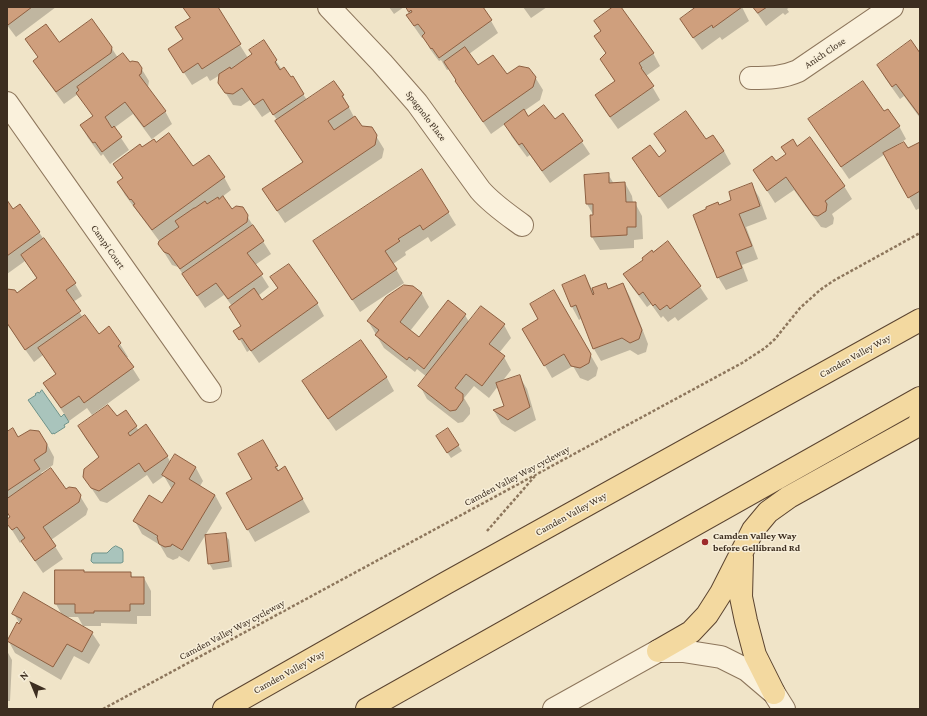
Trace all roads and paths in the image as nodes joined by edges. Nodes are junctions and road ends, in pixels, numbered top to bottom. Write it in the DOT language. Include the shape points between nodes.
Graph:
graph roads {
  1 [pos="329,7"];
  2 [pos="892,7"];
  3 [pos="751,78"];
  4 [pos="7,103"];
  5 [pos="522,225"];
  6 [pos="920,233"];
  7 [pos="920,320"];
  8 [pos="210,391"];
  9 [pos="920,398"];
  10 [pos="920,421"];
  11 [pos="742,550"];
  12 [pos="658,651"];
  13 [pos="779,701"];
  14 [pos="103,709"];
  15 [pos="224,709"];
  16 [pos="367,709"];
  17 [pos="554,709"];
  1 -- 5 [label="street, Spagnolo Place" via="417,103 488,200"];
  2 -- 3 [label="street, Anich Close" via="798,71 776,78"];
  4 -- 8 [label="street, Campi Court"];
  6 -- 14 [label="path, Camden Valley Way cycleway" via="820,290 800,308 775,339 742,363"];
  7 -- 15 [label="main road, Camden Valley Way"];
  9 -- 16 [label="main road"];
  10 -- 11 [label="main road" via="917,426 789,497 768,512 752,530"];
  11 -- 12 [label="main road" via="708,615 691,632"];
  11 -- 13 [label="main road" via="741,597 746,621 755,655"];
  12 -- 13 [label="street" via="683,651 721,657 746,670"];
  12 -- 17 [label="street"];
}
